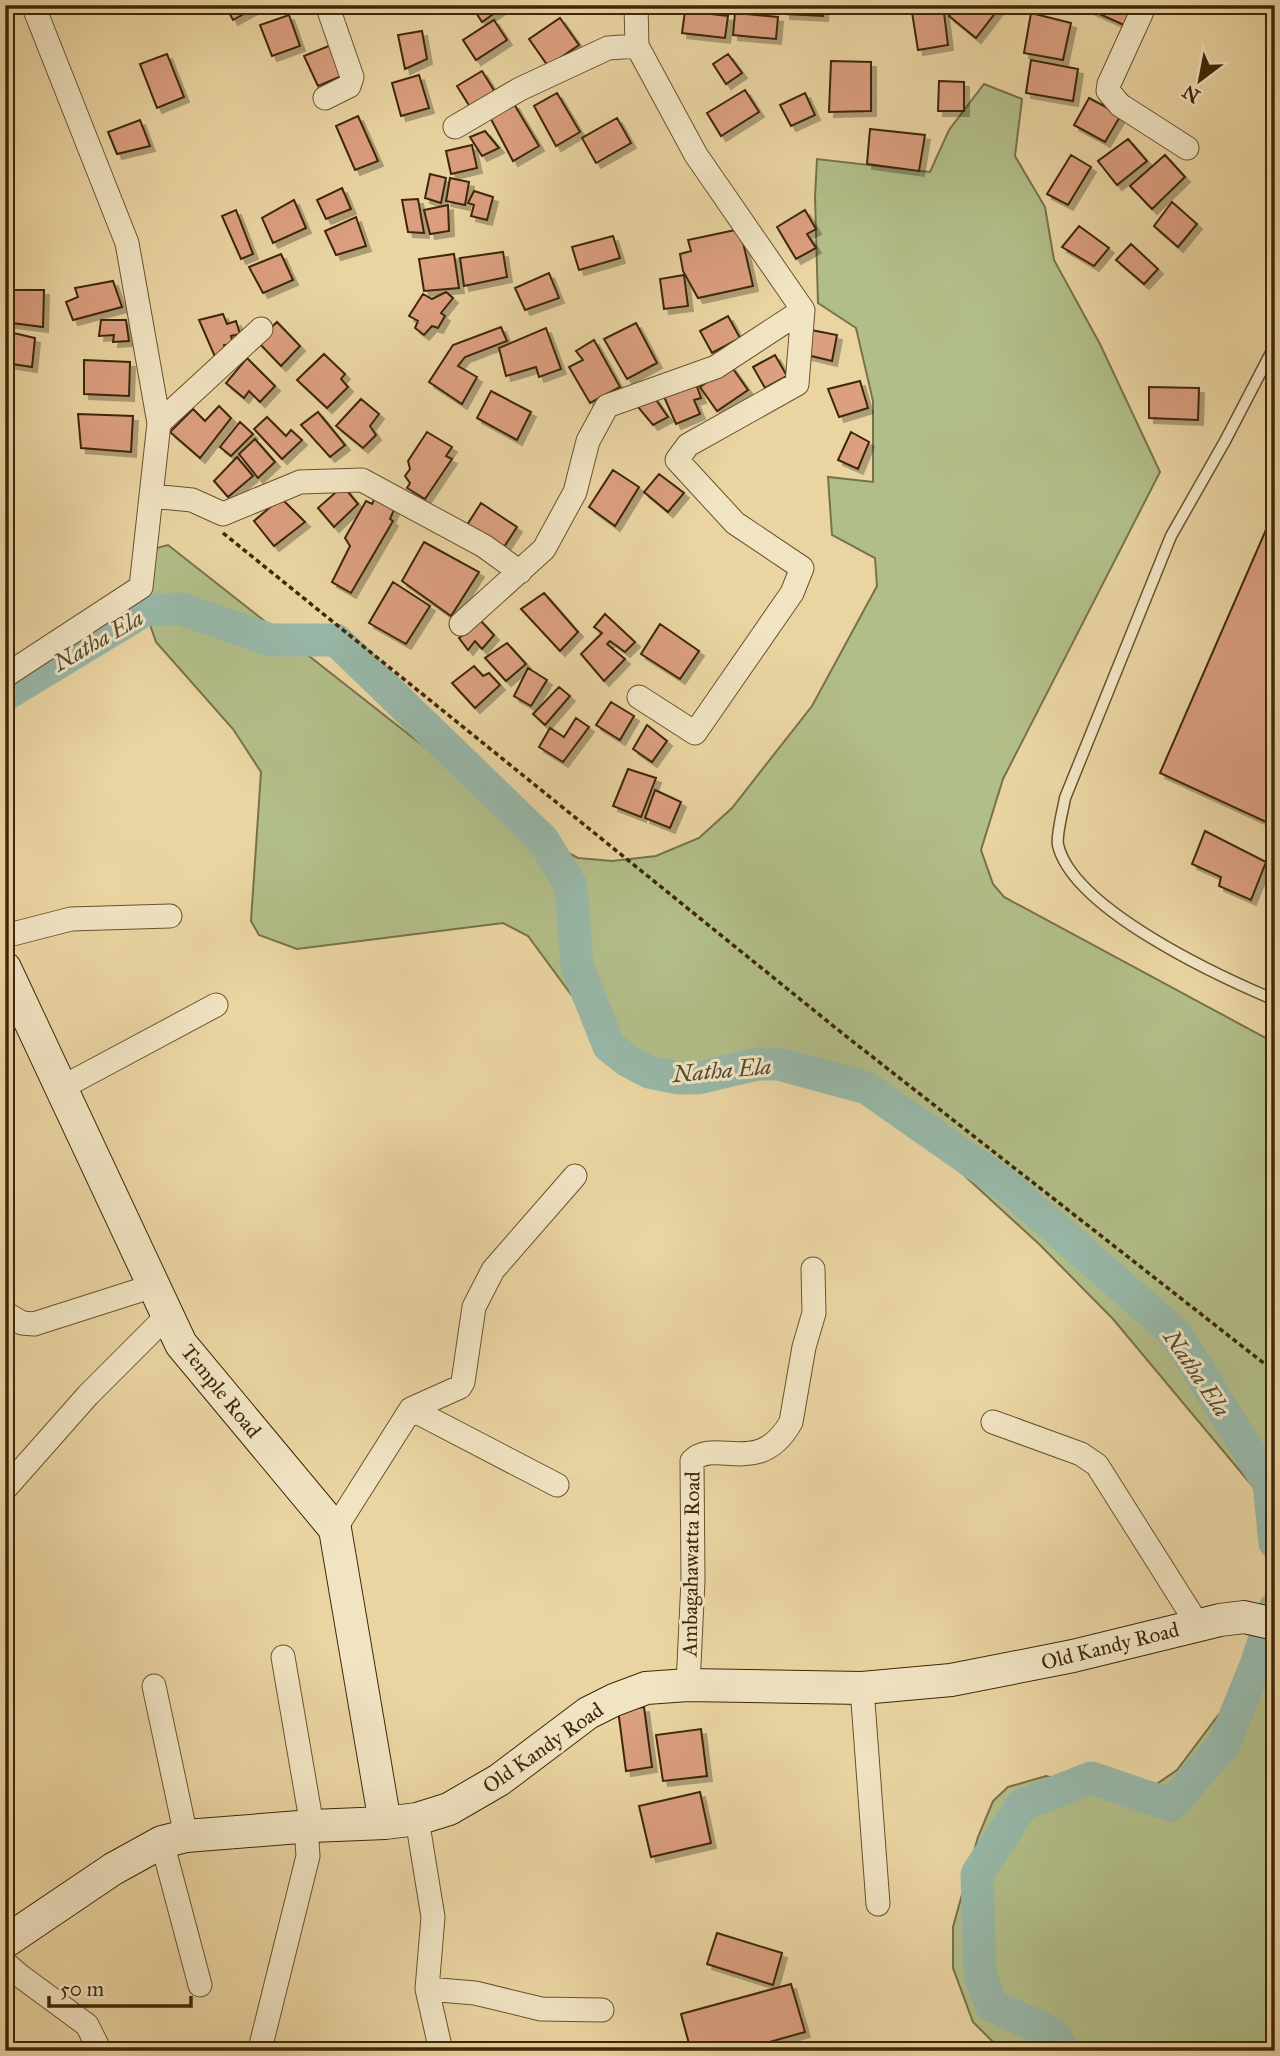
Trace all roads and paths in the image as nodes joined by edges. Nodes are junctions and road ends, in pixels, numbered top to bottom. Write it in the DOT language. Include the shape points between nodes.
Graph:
graph roads {
  1 [pos="33,5"];
  2 [pos="327,5"];
  3 [pos="636,5"];
  4 [pos="1145,5"];
  5 [pos="637,46"];
  6 [pos="325,98"];
  7 [pos="455,127"];
  8 [pos="1187,148"];
  9 [pos="803,310"];
  10 [pos="261,329"];
  11 [pos="1275,345"];
  12 [pos="159,423"];
  13 [pos="152,496"];
  14 [pos="221,531"];
  15 [pos="520,572"];
  16 [pos="461,624"];
  17 [pos="6,673"];
  18 [pos="639,698"];
  19 [pos="170,916"];
  20 [pos="5,936"];
  21 [pos="5,968"];
  22 [pos="1275,1000"];
  23 [pos="216,1005"];
  24 [pos="61,1088"];
  25 [pos="575,1176"];
  26 [pos="814,1269"];
  27 [pos="153,1286"];
  28 [pos="5,1313"];
  29 [pos="167,1316"];
  30 [pos="1275,1372"];
  31 [pos="411,1409"];
  32 [pos="993,1422"];
  33 [pos="557,1485"];
  34 [pos="5,1489"];
  35 [pos="335,1529"];
  36 [pos="1275,1623"];
  37 [pos="1198,1625"];
  38 [pos="283,1657"];
  39 [pos="688,1685"];
  40 [pos="154,1686"];
  41 [pos="862,1688"];
  42 [pos="417,1819"];
  43 [pos="384,1824"];
  44 [pos="309,1827"];
  45 [pos="174,1839"];
  46 [pos="878,1904"];
  47 [pos="5,1941"];
  48 [pos="5,1963"];
  49 [pos="200,1985"];
  50 [pos="427,1989"];
  51 [pos="602,2010"];
  52 [pos="261,2045"];
  53 [pos="100,2051"];
  54 [pos="442,2051"];
  1 -- 12 [label="street" via="127,243"];
  2 -- 6 [label="street" via="352,77 349,86"];
  3 -- 5 [label="street"];
  4 -- 8 [label="street" via="1108,91 1120,105"];
  5 -- 7 [label="street" via="608,48 520,89"];
  5 -- 9 [label="street" via="696,155"];
  9 -- 15 [label="street" via="716,367 607,406 588,441 575,492 544,549"];
  9 -- 18 [label="street" via="797,384 688,445 677,460 735,523 802,568 792,593 695,733"];
  10 -- 12 [label="street"];
  11 -- 22 [label="lane" via="1171,536 1065,798 1058,844 1074,876 1106,909 1172,950"];
  12 -- 13 [label="street"];
  13 -- 15 [label="street" via="192,500 223,514 300,482 362,480 484,546"];
  13 -- 17 [label="street" via="141,587"];
  14 -- 30 [label="path" via="842,1033"];
  15 -- 16 [label="street"];
  19 -- 20 [label="street" via="71,919"];
  21 -- 24 [label="street, Temple Road"];
  23 -- 24 [label="street"];
  24 -- 27 [label="street, Temple Road"];
  25 -- 31 [label="street" via="493,1270 474,1307 460,1387"];
  26 -- 39 [label="street, Ambagahawatta Road" via="814,1313 787,1429 769,1448 729,1455 706,1452 692,1461"];
  27 -- 28 [label="street" via="34,1324"];
  27 -- 29 [label="street, Temple Road"];
  29 -- 34 [label="street" via="88,1395"];
  29 -- 35 [label="street, Temple Road" via="181,1344"];
  31 -- 33 [label="street"];
  31 -- 35 [label="street"];
  32 -- 37 [label="street" via="1082,1454 1097,1465"];
  35 -- 43 [label="street"];
  36 -- 37 [label="street, Old Kandy Road" via="1244,1617"];
  37 -- 41 [label="street, Old Kandy Road" via="1003,1671"];
  38 -- 44 [label="street"];
  39 -- 41 [label="street, Old Kandy Road"];
  39 -- 42 [label="street, Old Kandy Road" via="646,1688 614,1700 588,1713 475,1796"];
  40 -- 45 [label="street"];
  41 -- 46 [label="street"];
  42 -- 43 [label="street, Old Kandy Road"];
  42 -- 50 [label="street" via="433,1917"];
  43 -- 44 [label="street, Old Kandy Road"];
  44 -- 45 [label="street, Old Kandy Road"];
  44 -- 52 [label="street" via="308,1856"];
  45 -- 47 [label="street, Old Kandy Road" via="113,1869"];
  45 -- 49 [label="street"];
  48 -- 53 [label="street" via="87,2025"];
  50 -- 51 [label="street" via="475,1993 541,2009"];
  50 -- 54 [label="street"];
}
